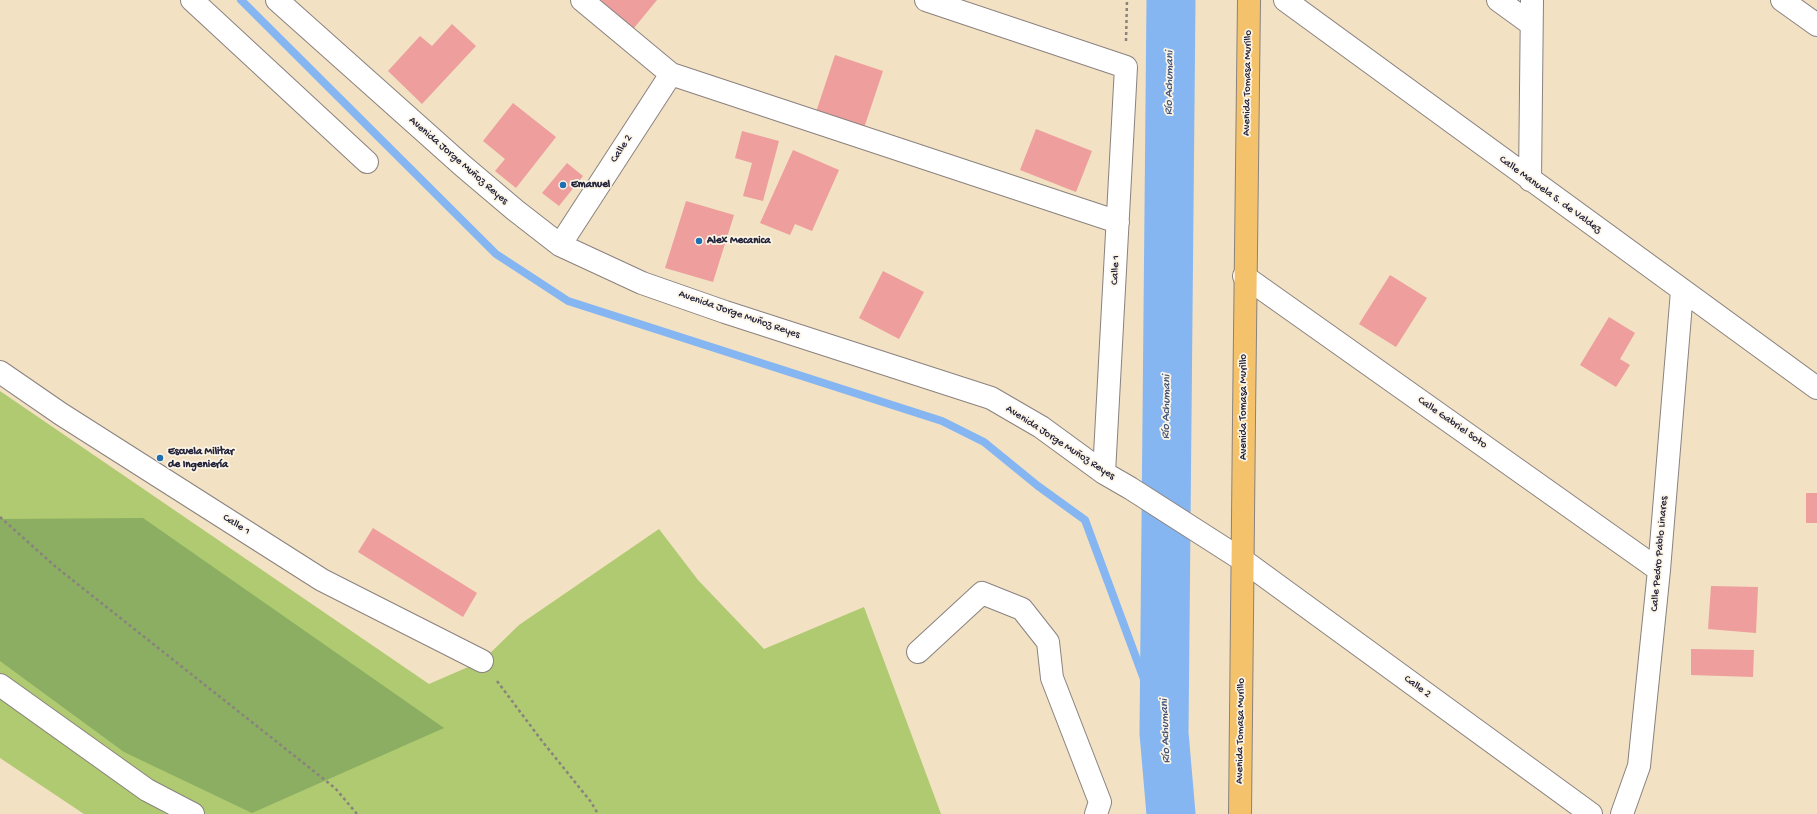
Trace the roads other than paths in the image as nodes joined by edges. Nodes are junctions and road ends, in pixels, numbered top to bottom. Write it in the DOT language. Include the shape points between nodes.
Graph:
graph roads {
  1 [pos="192,0"];
  2 [pos="277,0"];
  3 [pos="582,0"];
  4 [pos="926,0"];
  5 [pos="1249,0"];
  6 [pos="1285,0"];
  7 [pos="1498,0"];
  8 [pos="1532,0"];
  9 [pos="1782,0"];
  10 [pos="1531,24"];
  11 [pos="1817,25"];
  12 [pos="671,74"];
  13 [pos="367,162"];
  14 [pos="1530,180"];
  15 [pos="1118,222"];
  16 [pos="560,244"];
  17 [pos="1244,276"];
  18 [pos="1682,291"];
  19 [pos="0,372"];
  20 [pos="1817,388"];
  21 [pos="1104,473"];
  22 [pos="1244,561"];
  23 [pos="1659,570"];
  24 [pos="918,652"];
  25 [pos="482,661"];
  26 [pos="0,685"];
  27 [pos="193,814"];
  28 [pos="1096,814"];
  29 [pos="1240,814"];
  30 [pos="1591,814"];
  31 [pos="1622,814"];
  1 -- 13 [label="street"];
  2 -- 16 [label="street, Avenida Jorge Muñoz Reyes" via="463,166"];
  3 -- 12 [label="street"];
  4 -- 15 [label="street, Calle 1" via="1126,67"];
  5 -- 17 [label="main road, Avenida Tomasa Murillo"];
  6 -- 14 [label="street, Calle Manuela S. de Valdez"];
  7 -- 10 [label="street"];
  8 -- 10 [label="street"];
  9 -- 11 [label="street"];
  10 -- 14 [label="street"];
  12 -- 15 [label="street"];
  12 -- 16 [label="street, Calle 2"];
  14 -- 18 [label="street, Calle Manuela S. de Valdez"];
  15 -- 21 [label="street, Calle 1"];
  16 -- 21 [label="street, Avenida Jorge Muñoz Reyes" via="649,285 991,398 1041,427"];
  17 -- 22 [label="main road, Avenida Tomasa Murillo"];
  17 -- 23 [label="street, Calle Gabriel Soto"];
  18 -- 20 [label="street, Calle Manuela S. de Valdez"];
  18 -- 23 [label="street, Calle Pedro Pablo Linares"];
  19 -- 25 [label="street, Calle 1" via="61,414 322,580"];
  21 -- 22 [label="street, Avenida Jorge Muñoz Reyes"];
  22 -- 29 [label="main road, Avenida Tomasa Murillo"];
  22 -- 30 [label="street, Calle 2"];
  23 -- 31 [label="street, Calle Pedro Pablo Linares" via="1639,766"];
  24 -- 28 [label="street" via="982,593 1022,609 1048,642 1052,678 1100,802"];
  26 -- 27 [label="street" via="147,790"];
}
